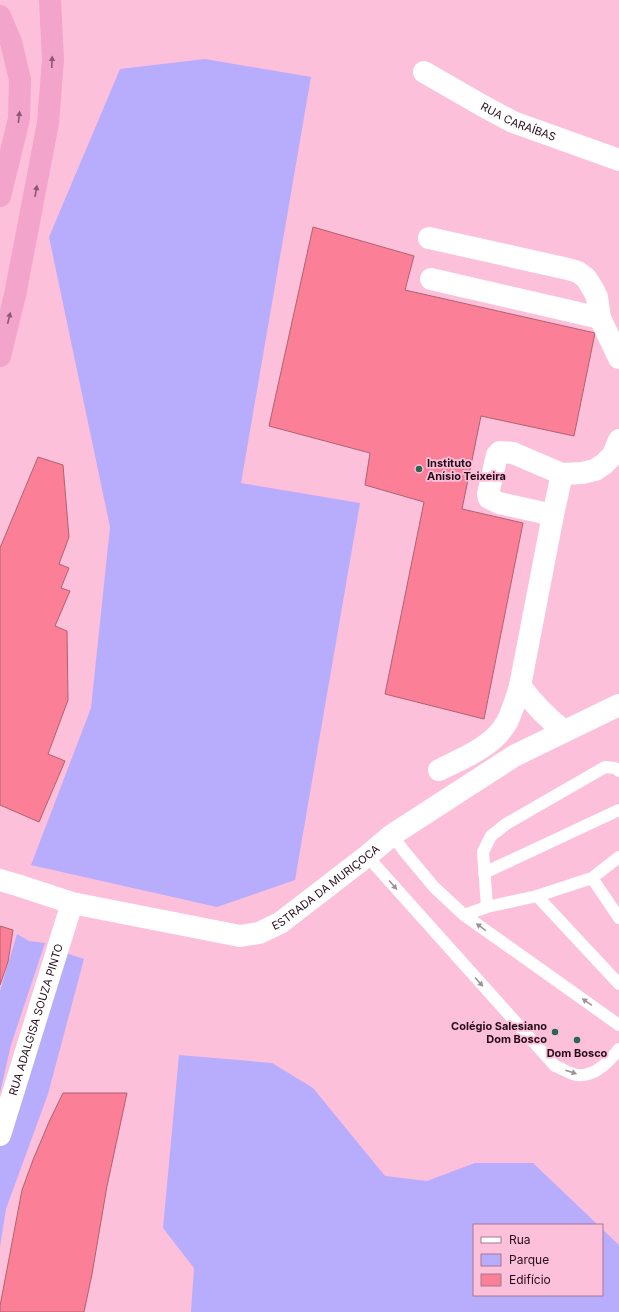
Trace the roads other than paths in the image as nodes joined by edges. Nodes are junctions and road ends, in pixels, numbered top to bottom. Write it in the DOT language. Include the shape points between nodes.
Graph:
graph roads {
  1 [pos="50,0"];
  2 [pos="0,16"];
  3 [pos="424,72"];
  4 [pos="619,160"];
  5 [pos="0,196"];
  6 [pos="429,238"];
  7 [pos="431,279"];
  8 [pos="600,318"];
  9 [pos="0,356"];
  10 [pos="619,358"];
  11 [pos="619,440"];
  12 [pos="562,474"];
  13 [pos="553,515"];
  14 [pos="520,686"];
  15 [pos="619,705"];
  16 [pos="564,731"];
  17 [pos="439,770"];
  18 [pos="619,771"];
  19 [pos="619,810"];
  20 [pos="392,835"];
  21 [pos="367,856"];
  22 [pos="619,857"];
  23 [pos="484,873"];
  24 [pos="592,878"];
  25 [pos="0,880"];
  26 [pos="538,896"];
  27 [pos="72,903"];
  28 [pos="487,907"];
  29 [pos="464,915"];
  30 [pos="619,918"];
  31 [pos="619,984"];
  32 [pos="619,1025"];
  33 [pos="619,1048"];
  34 [pos="0,1135"];
  9 -- 1 [label="highway, one-way" via="15,295 48,123 53,60"];
  5 -- 2 [label="highway, one-way" via="19,119 20,80 11,42"];
  3 -- 4 [label="street, RUA CARAÍBAS" via="513,122"];
  6 -- 8 [label="street" via="578,272 586,278 597,297"];
  7 -- 8 [label="street"];
  8 -- 10 [label="street"];
  11 -- 12 [label="street" via="613,455 595,470"];
  12 -- 13 [label="street"];
  12 -- 13 [label="street" via="513,453 500,452 496,455 489,498"];
  13 -- 14 [label="street"];
  14 -- 16 [label="street" via="533,703"];
  14 -- 17 [label="street" via="506,723 493,739 476,752"];
  15 -- 16 [label="street, ESTRADA DA MURIÇOCA"];
  16 -- 20 [label="street, ESTRADA DA MURIÇOCA" via="514,756"];
  18 -- 23 [label="lane" via="605,767 506,824 491,836 483,852"];
  19 -- 23 [label="lane"];
  20 -- 21 [label="street, ESTRADA DA MURIÇOCA"];
  20 -- 29 [label="lane" via="434,887"];
  21 -- 27 [label="street, ESTRADA DA MURIÇOCA" via="280,923 253,934 240,936"];
  21 -- 33 [label="lane, one-way" via="555,1066 574,1074 590,1074 609,1061"];
  22 -- 24 [label="lane"];
  23 -- 28 [label="lane"];
  24 -- 26 [label="lane"];
  24 -- 30 [label="lane"];
  25 -- 27 [label="street, ESTRADA DA MURIÇOCA"];
  26 -- 28 [label="lane"];
  26 -- 31 [label="lane"];
  27 -- 34 [label="street, RUA ADALGISA SOUZA PINTO"];
  28 -- 29 [label="lane"];
  32 -- 29 [label="lane, one-way"];
}
